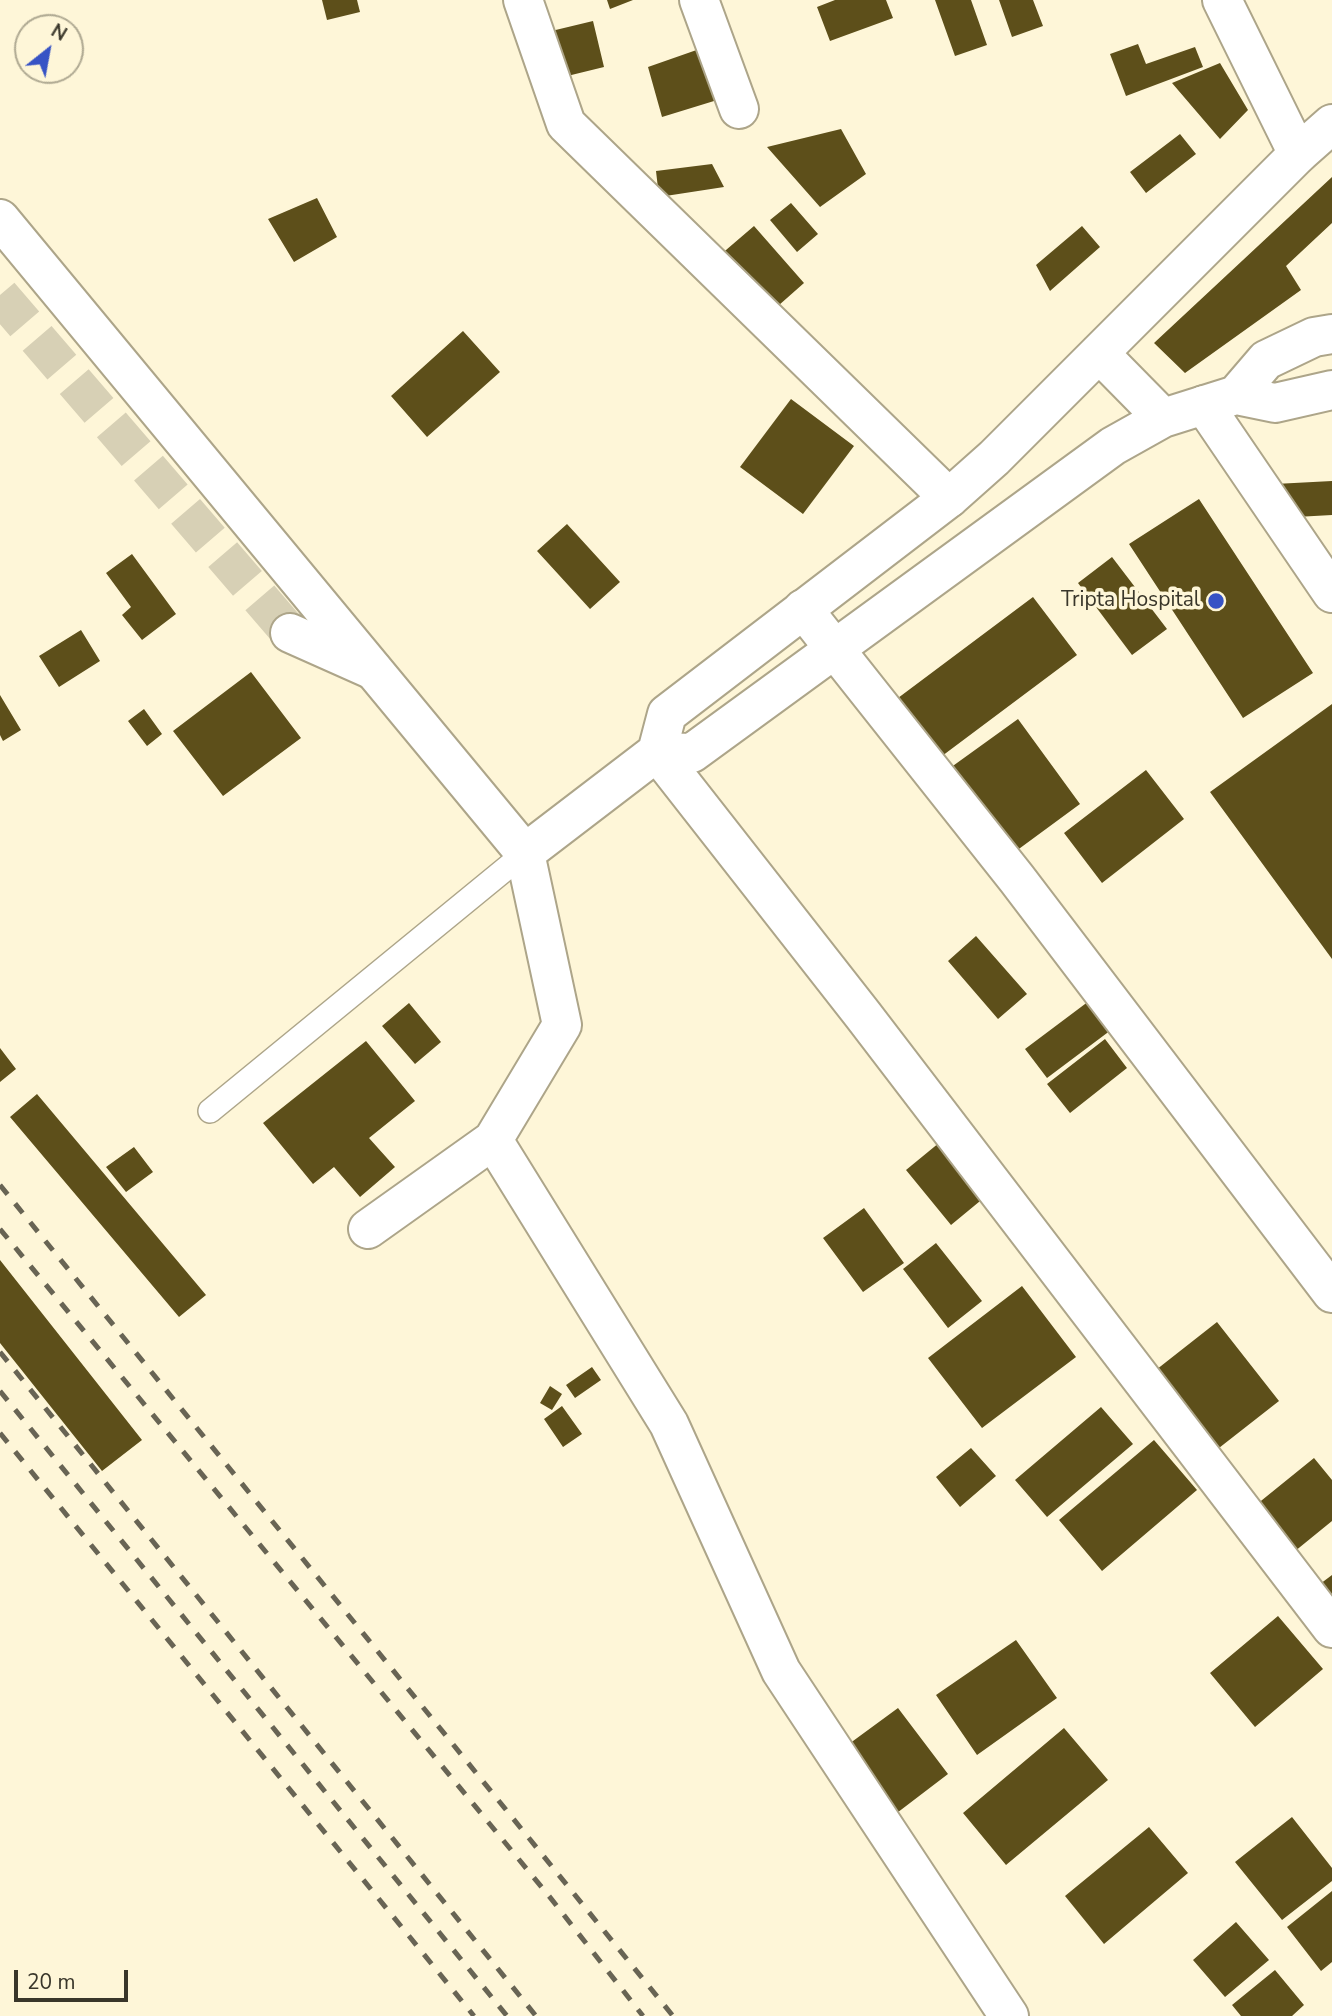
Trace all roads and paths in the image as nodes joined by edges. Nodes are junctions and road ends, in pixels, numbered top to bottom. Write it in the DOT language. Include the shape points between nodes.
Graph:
graph roads {
  1 [pos="523,0"];
  2 [pos="699,0"];
  3 [pos="1222,0"];
  4 [pos="739,109"];
  5 [pos="1332,124"];
  6 [pos="1298,154"];
  7 [pos="0,219"];
  8 [pos="1332,334"];
  9 [pos="1099,353"];
  10 [pos="1332,390"];
  11 [pos="1220,400"];
  12 [pos="1163,418"];
  13 [pos="949,498"];
  14 [pos="1332,593"];
  15 [pos="803,609"];
  16 [pos="290,634"];
  17 [pos="835,649"];
  18 [pos="373,670"];
  19 [pos="657,752"];
  20 [pos="525,853"];
  21 [pos="211,1111"];
  22 [pos="493,1140"];
  23 [pos="368,1229"];
  24 [pos="1332,1293"];
  25 [pos="1332,1628"];
  26 [pos="1009,2016"];
  1 -- 13 [label="street" via="566,124"];
  2 -- 4 [label="street"];
  3 -- 6 [label="street"];
  5 -- 6 [label="street"];
  6 -- 9 [label="street"];
  7 -- 18 [label="street"];
  8 -- 11 [label="street" via="1314,337 1266,360"];
  9 -- 12 [label="street"];
  9 -- 13 [label="street"];
  10 -- 11 [label="street" via="1275,403"];
  11 -- 12 [label="street"];
  11 -- 14 [label="street"];
  12 -- 17 [label="street" via="1113,446"];
  13 -- 15 [label="street"];
  15 -- 17 [label="street"];
  15 -- 19 [label="street" via="667,715"];
  16 -- 18 [label="street"];
  17 -- 19 [label="street" via="692,753"];
  17 -- 24 [label="street" via="1017,879"];
  18 -- 20 [label="street"];
  19 -- 20 [label="street"];
  19 -- 25 [label="street"];
  20 -- 21 [label="lane"];
  20 -- 22 [label="street" via="562,1025"];
  22 -- 23 [label="street"];
  22 -- 26 [label="street" via="669,1424 781,1671"];
}
